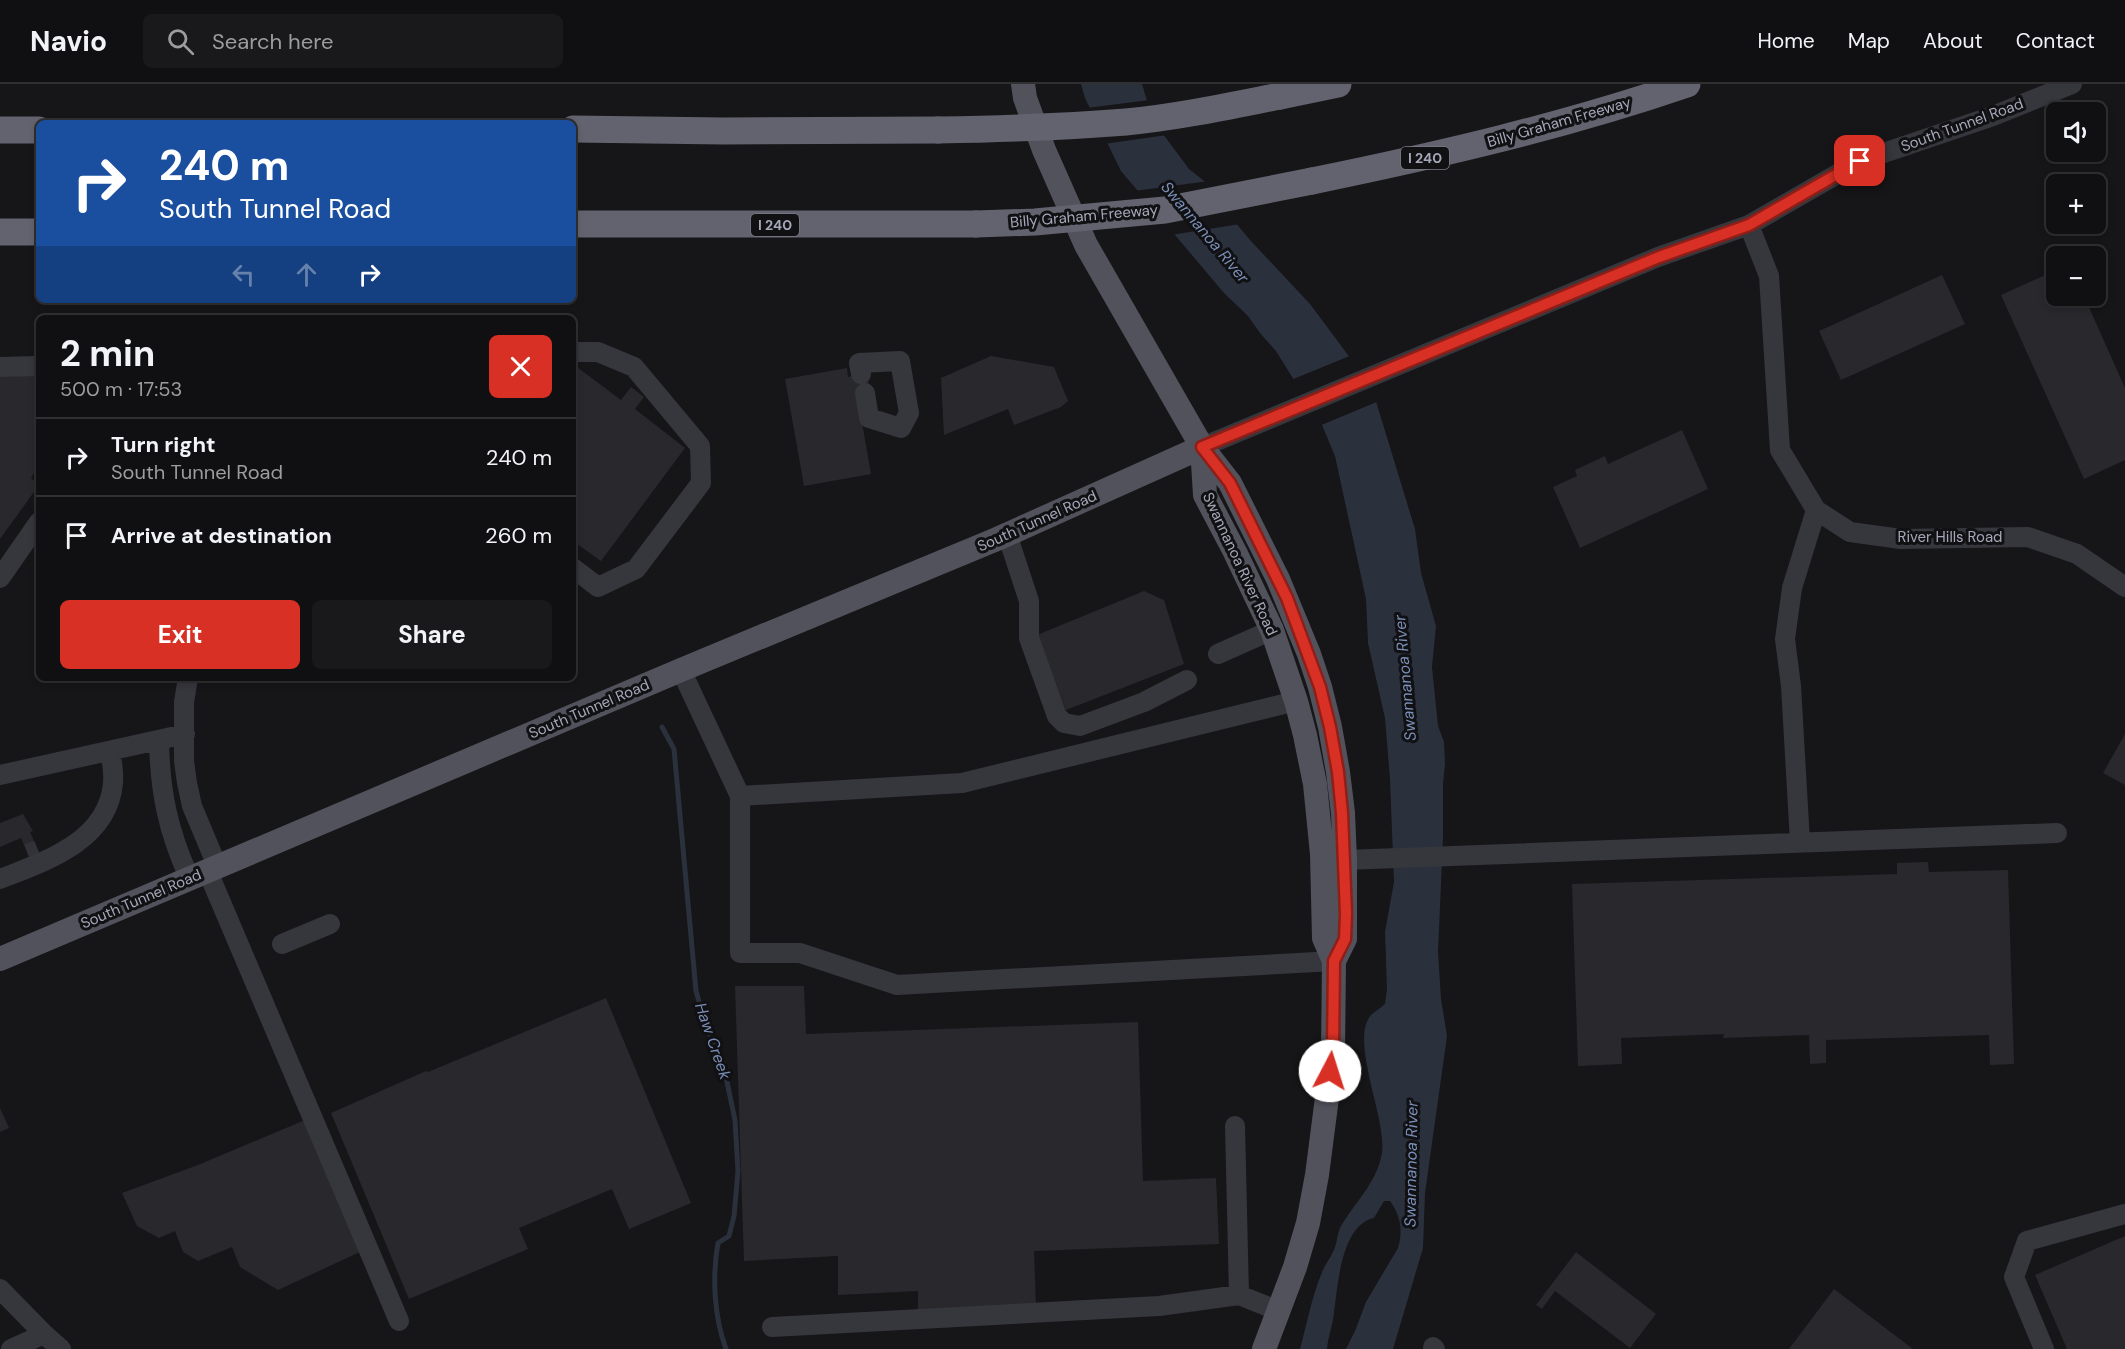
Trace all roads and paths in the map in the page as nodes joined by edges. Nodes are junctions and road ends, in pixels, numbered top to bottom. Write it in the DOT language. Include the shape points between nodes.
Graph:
graph roads {
  1 [pos="1023,84"];
  2 [pos="1338,84"];
  3 [pos="1687,84"];
  4 [pos="2072,84"];
  5 [pos="576,129"];
  6 [pos="0,130"];
  7 [pos="36,130"];
  8 [pos="576,224"];
  9 [pos="1749,225"];
  10 [pos="0,232"];
  11 [pos="36,232"];
  12 [pos="576,352"];
  13 [pos="36,366"];
  14 [pos="0,367"];
  15 [pos="1202,447"];
  16 [pos="1816,510"];
  17 [pos="36,526"];
  18 [pos="1007,534"];
  19 [pos="576,570"];
  20 [pos="0,578"];
  21 [pos="2125,587"];
  22 [pos="1272,630"];
  23 [pos="1218,654"];
  24 [pos="681,670"];
  25 [pos="1187,680"];
  26 [pos="188,681"];
  27 [pos="1296,701"];
  28 [pos="185,734"];
  29 [pos="159,741"];
  30 [pos="104,752"];
  31 [pos="0,775"];
  32 [pos="740,796"];
  33 [pos="2057,833"];
  34 [pos="1800,842"];
  35 [pos="1345,860"];
  36 [pos="0,866"];
  37 [pos="205,873"];
  38 [pos="0,879"];
  39 [pos="330,924"];
  40 [pos="282,944"];
  41 [pos="0,959"];
  42 [pos="1334,961"];
  43 [pos="1235,1126"];
  44 [pos="2125,1214"];
  45 [pos="0,1288"];
  46 [pos="1239,1295"];
  47 [pos="1279,1311"];
  48 [pos="399,1320"];
  49 [pos="772,1327"];
  50 [pos="44,1334"];
  51 [pos="11,1349"];
  52 [pos="61,1349"];
  53 [pos="1264,1349"];
  54 [pos="2044,1349"];
  1 -- 15 [label="main road, Swannanoa River Road" via="1044,150 1086,245"];
  2 -- 5 [label="highway, bridge" via="1203,112 1034,128"];
  3 -- 8 [label="highway, Billy Graham Freeway / I 240, bridge" via="1538,130 1423,159 1165,210 976,224"];
  4 -- 9 [label="street, South Tunnel Road" via="1993,116 1860,161"];
  6 -- 7 [label="highway"];
  9 -- 15 [label="street, South Tunnel Road" via="1659,257"];
  9 -- 16 [label="street, River Hills Road" via="1769,276 1780,450"];
  10 -- 11 [label="highway"];
  12 -- 19 [label="street" via="598,352 634,367 700,446 701,483 636,569 598,587"];
  13 -- 14 [label="street"];
  15 -- 18 [label="main road, South Tunnel Road"];
  15 -- 22 [label="main road, Swannanoa River Road" via="1205,495"];
  15 -- 35 [label="main road, Swannanoa River Road" via="1230,483 1278,579 1309,654 1338,772"];
  16 -- 21 [label="street, River Hills Road" via="1850,532 1901,539 2028,537 2077,554"];
  16 -- 34 [label="street" via="1792,588 1785,639"];
  17 -- 20 [label="street"];
  18 -- 24 [label="main road, South Tunnel Road"];
  18 -- 25 [label="street" via="1029,601 1029,638 1057,716 1064,723 1080,726 1144,702"];
  22 -- 23 [label="street"];
  22 -- 27 [label="main road, Swannanoa River Road"];
  24 -- 32 [label="street"];
  24 -- 37 [label="main road, South Tunnel Road"];
  26 -- 28 [label="street"];
  27 -- 32 [label="street" via="962,783"];
  27 -- 42 [label="main road, Swannanoa River Road" via="1319,821 1324,938"];
  28 -- 29 [label="street"];
  28 -- 37 [label="street" via="184,761"];
  29 -- 30 [label="street"];
  29 -- 37 [label="street" via="163,800 177,851"];
  30 -- 31 [label="street"];
  30 -- 36 [label="street" via="102,794 90,820 69,837"];
  30 -- 38 [label="street" via="113,777 111,797 96,825 86,837"];
  32 -- 42 [label="street" via="741,953 800,953 897,984"];
  33 -- 34 [label="street"];
  34 -- 35 [label="street"];
  35 -- 42 [label="main road, Swannanoa River Road" via="1345,939"];
  37 -- 41 [label="main road, South Tunnel Road"];
  37 -- 48 [label="street"];
  39 -- 40 [label="street"];
  42 -- 47 [label="main road, Swannanoa River Road" via="1333,1051 1317,1175 1308,1223"];
  43 -- 46 [label="street"];
  44 -- 54 [label="street" via="2027,1241 2014,1277"];
  45 -- 50 [label="street"];
  46 -- 47 [label="street"];
  46 -- 49 [label="street" via="1159,1306"];
  47 -- 53 [label="main road, Swannanoa River Road"];
  50 -- 51 [label="street"];
  50 -- 52 [label="street"];
}
